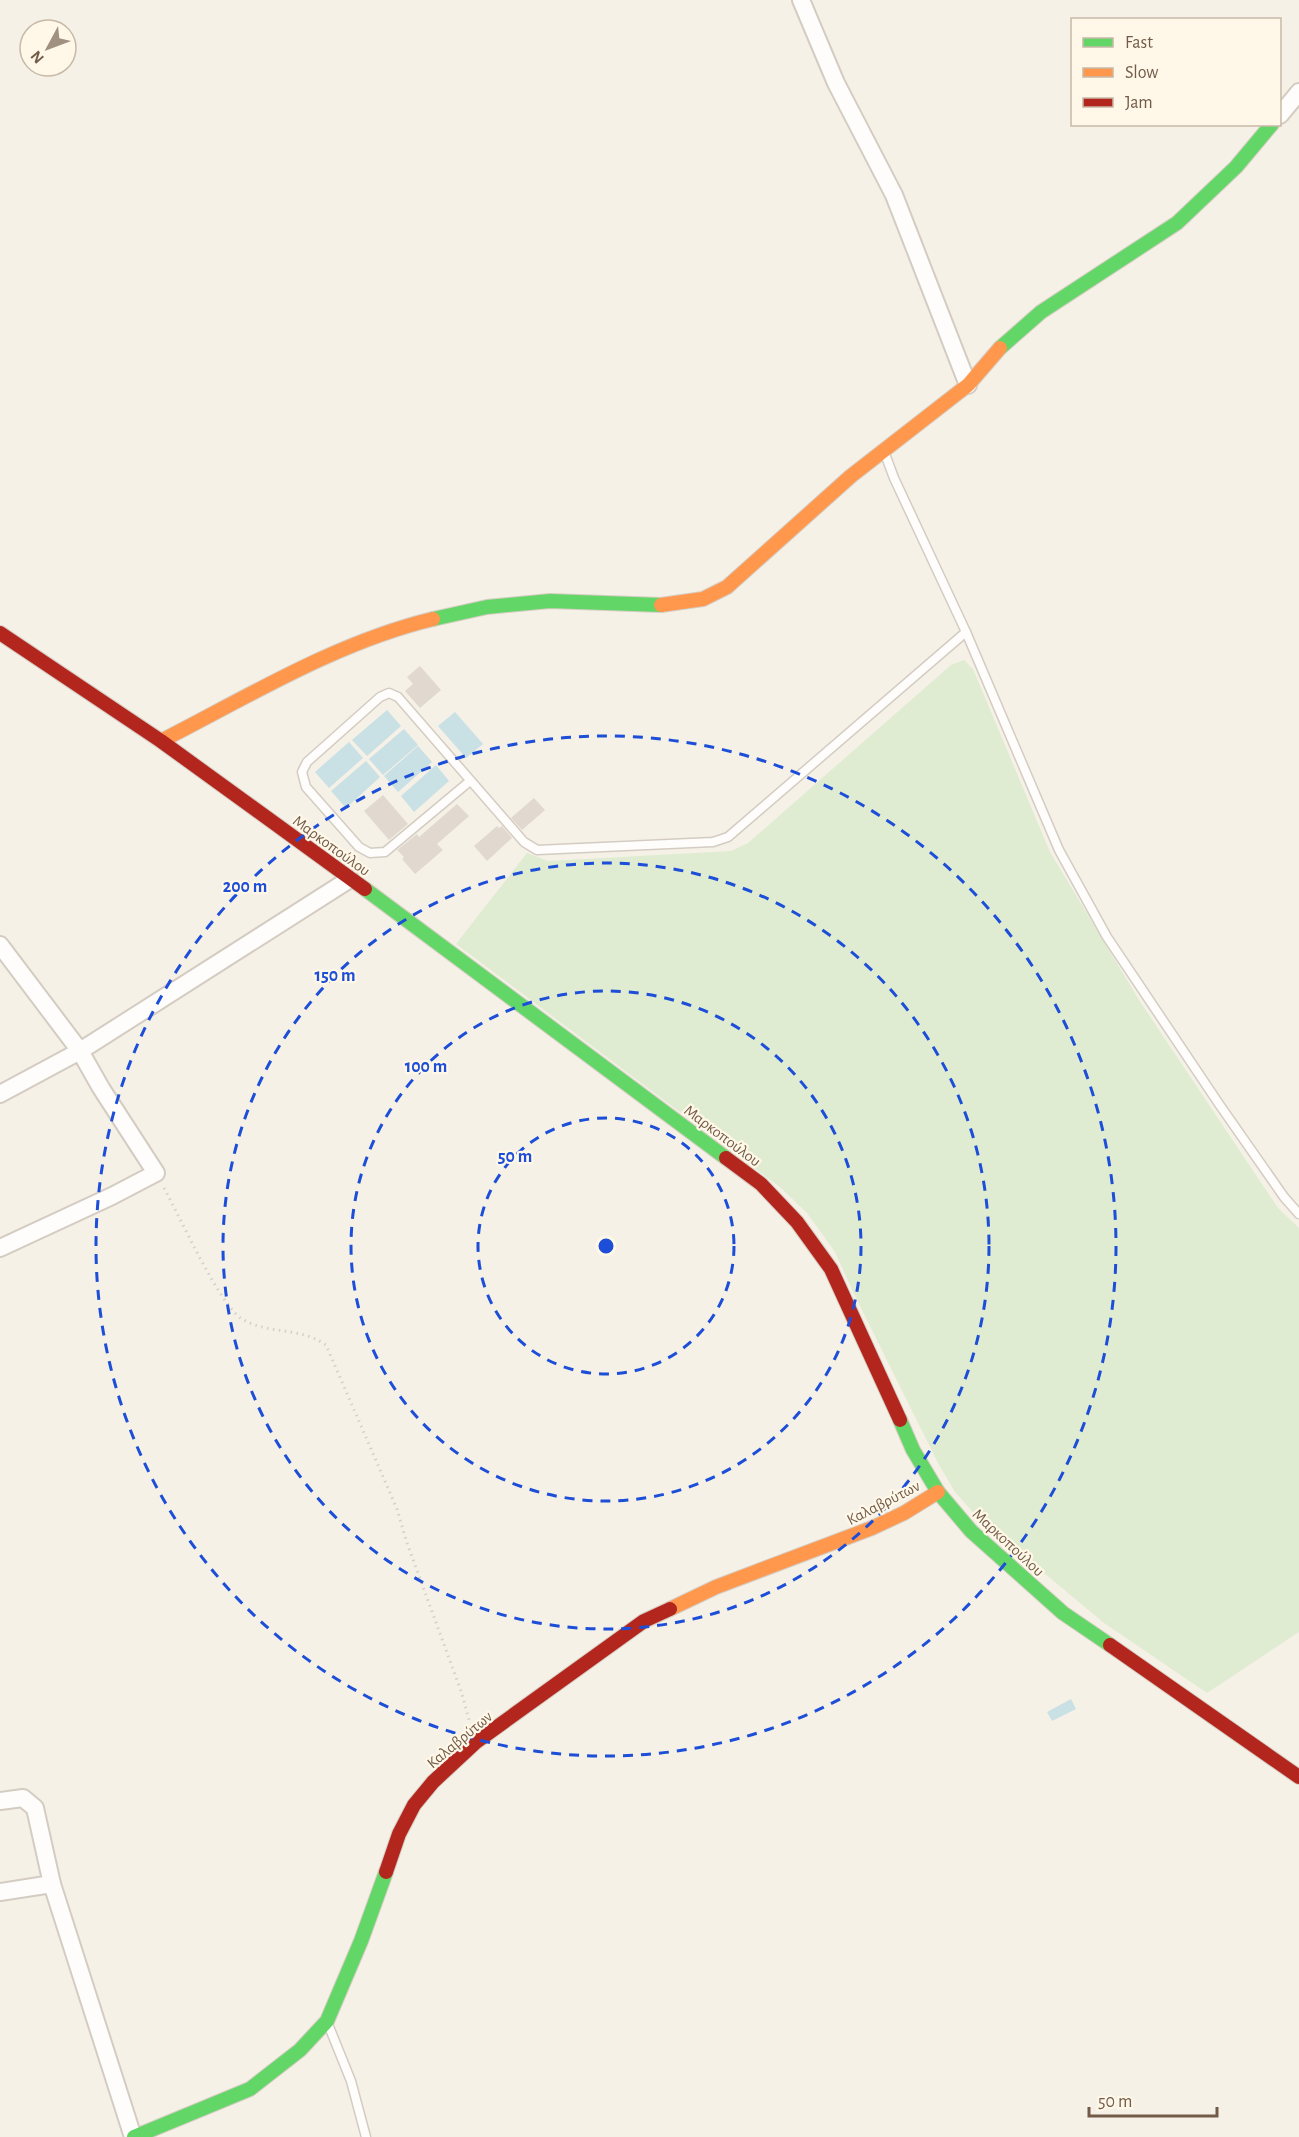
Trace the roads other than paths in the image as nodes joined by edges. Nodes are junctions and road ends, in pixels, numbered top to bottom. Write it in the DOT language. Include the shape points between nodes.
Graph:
graph roads {
  1 [pos="801,0"];
  2 [pos="1299,92"];
  3 [pos="1281,114"];
  4 [pos="1270,126"];
  5 [pos="968,385"];
  6 [pos="883,449"];
  7 [pos="966,632"];
  8 [pos="0,633"];
  9 [pos="161,741"];
  10 [pos="470,781"];
  11 [pos="350,879"];
  12 [pos="0,945"];
  13 [pos="80,1051"];
  14 [pos="0,1094"];
  15 [pos="1299,1214"];
  16 [pos="0,1248"];
  17 [pos="938,1492"];
  18 [pos="1299,1777"];
  19 [pos="0,1801"];
  20 [pos="52,1884"];
  21 [pos="0,1892"];
  22 [pos="327,2021"];
  23 [pos="134,2137"];
  24 [pos="366,2137"];
  1 -- 5 [label="street" via="836,83 894,195"];
  2 -- 3 [label="street"];
  4 -- 5 [label="street" via="1236,167 1177,223 1041,312 997,350"];
  5 -- 6 [label="street"];
  6 -- 7 [label="lane"];
  6 -- 9 [label="street" via="727,587 704,599 658,605 550,601 487,607 396,628 311,664"];
  7 -- 10 [label="lane" via="728,837 713,842 537,850 524,842"];
  7 -- 15 [label="lane" via="1059,850 1107,937 1219,1104"];
  8 -- 9 [label="street, Μαρκοπούλου"];
  9 -- 11 [label="street, Μαρκοπούλου"];
  10 -- 10 [label="lane" via="398,697 389,693 307,762 302,772 306,787 359,847 370,853 384,852"];
  11 -- 13 [label="street"];
  11 -- 17 [label="street, Μαρκοπούλου" via="761,1184 797,1222 831,1269 913,1450"];
  12 -- 13 [label="street"];
  13 -- 14 [label="street"];
  13 -- 16 [label="street" via="156,1173"];
  17 -- 18 [label="street, Μαρκοπούλου" via="971,1531 1063,1613"];
  17 -- 22 [label="street, Καλαβρύτων" via="872,1528 716,1587 644,1621 476,1742 414,1805 399,1834"];
  19 -- 20 [label="street" via="23,1797 35,1808"];
  20 -- 21 [label="street"];
  20 -- 23 [label="street"];
  22 -- 23 [label="street, Καλαβρύτων" via="300,2050 250,2089"];
  22 -- 24 [label="lane" via="351,2081"];
}
